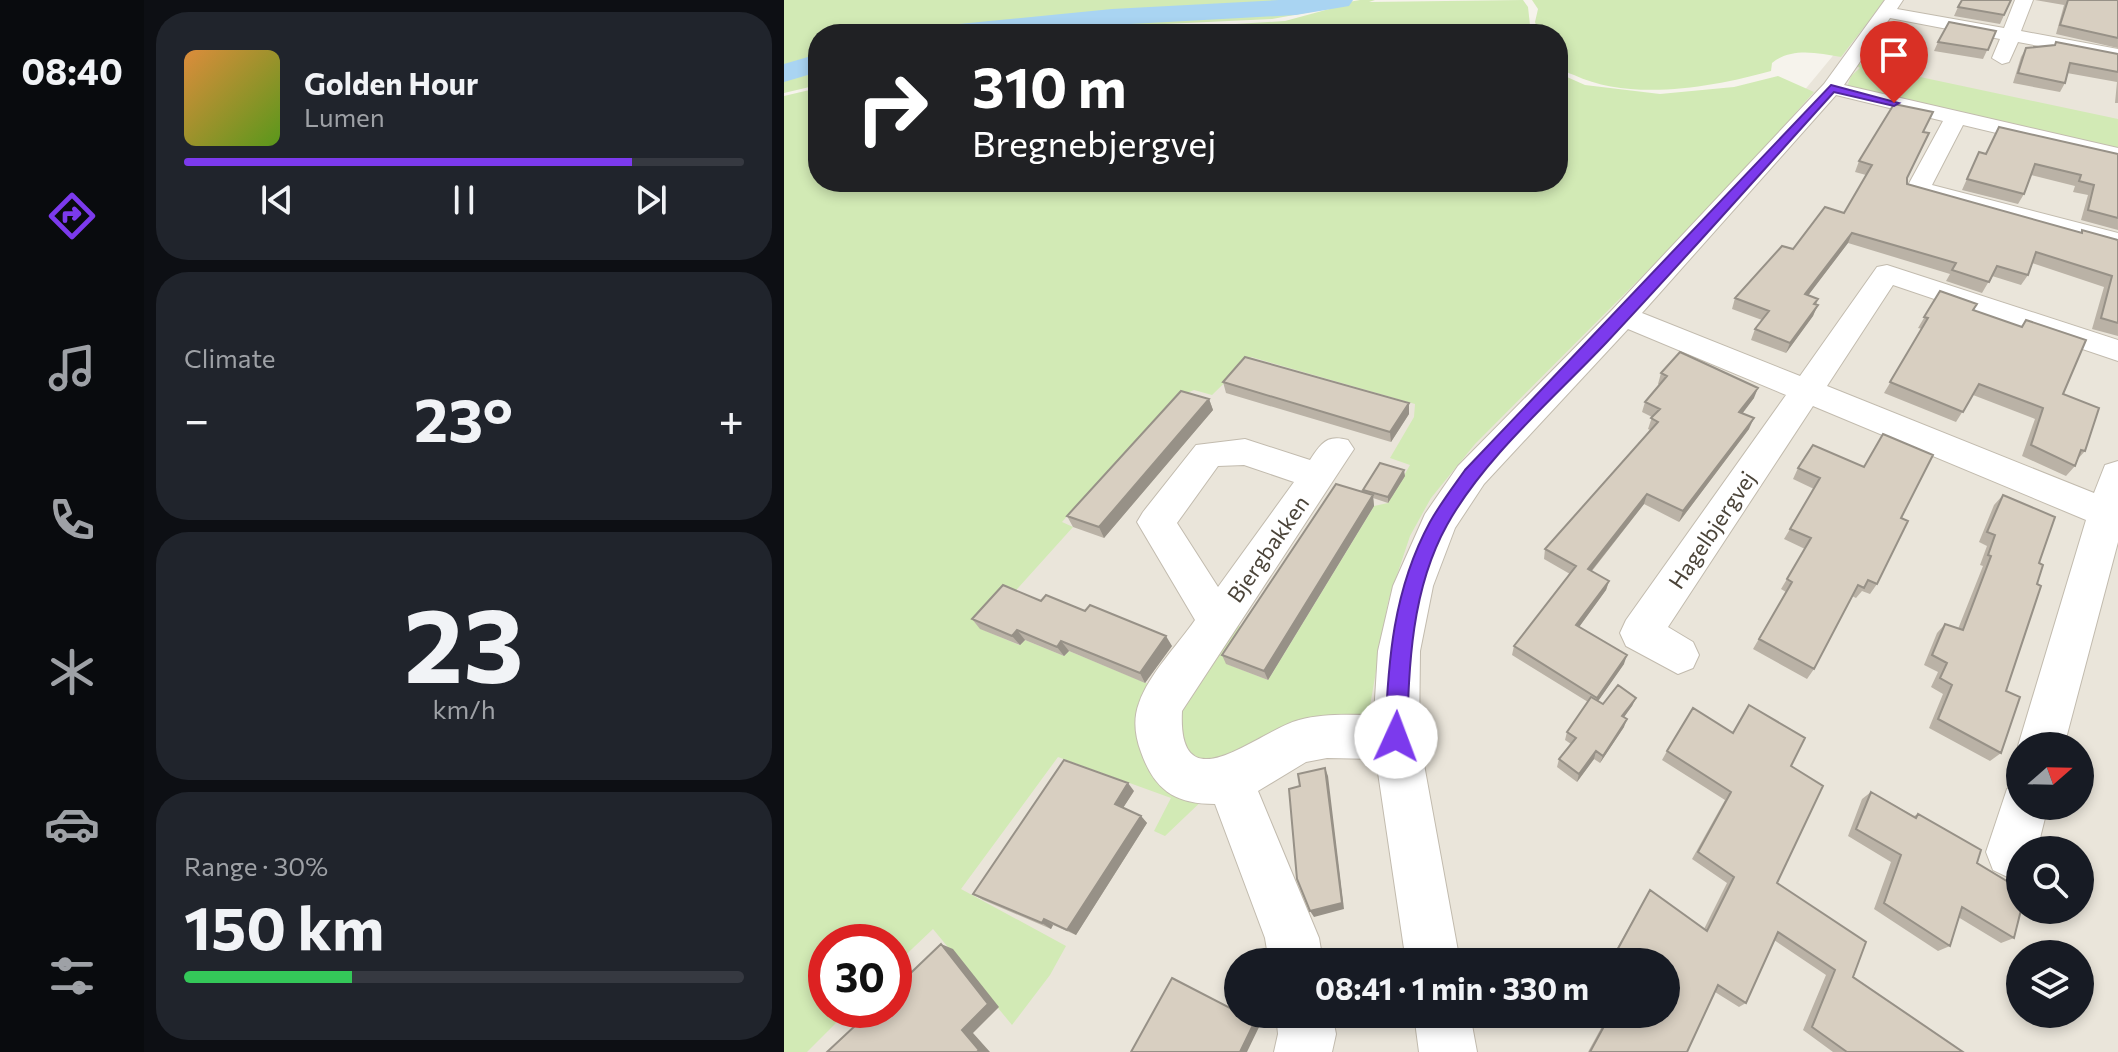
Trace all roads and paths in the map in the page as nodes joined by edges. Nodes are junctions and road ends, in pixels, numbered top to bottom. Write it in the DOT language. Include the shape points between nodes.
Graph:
graph roads {
  1 [pos="2024,0"];
  2 [pos="1890,6"];
  3 [pos="2011,35"];
  4 [pos="2118,55"];
  5 [pos="2001,60"];
  6 [pos="1831,88"];
  7 [pos="1956,117"];
  8 [pos="2118,155"];
  9 [pos="2118,241"];
  10 [pos="1623,316"];
  11 [pos="2118,351"];
  12 [pos="1807,391"];
  13 [pos="2118,474"];
  14 [pos="2113,516"];
  15 [pos="1218,622"];
  16 [pos="1678,655"];
  17 [pos="2045,732"];
  18 [pos="1396,737"];
  19 [pos="1230,781"];
  20 [pos="1294,948"];
  21 [pos="1431,948"];
  22 [pos="1306,1028"];
  23 [pos="1444,1028"];
  24 [pos="1303,1052"];
  25 [pos="1448,1052"];
  1 -- 3 [label="street"];
  2 -- 3 [label="street"];
  2 -- 6 [label="street"];
  3 -- 4 [label="street"];
  3 -- 5 [label="street"];
  6 -- 7 [label="street"];
  6 -- 10 [label="street"];
  7 -- 8 [label="street"];
  7 -- 9 [label="street" via="1918,189"];
  10 -- 12 [label="street"];
  10 -- 18 [label="street" via="1471,475 1438,524 1413,586 1399,651"];
  11 -- 12 [label="street, Hagelbjergvej" via="1887,273"];
  12 -- 14 [label="street"];
  12 -- 16 [label="street, Hagelbjergvej" via="1641,633"];
  13 -- 14 [label="street"];
  14 -- 17 [label="street"];
  15 -- 15 [label="street, Bjergbakken" via="1327,462 1245,452 1208,454 1156,522"];
  15 -- 19 [label="street, Bjergbakken" via="1160,706 1158,735 1169,764 1194,781"];
  18 -- 19 [label="street" via="1327,736 1297,742"];
  18 -- 21 [label="street"];
  19 -- 20 [label="street"];
  22 -- 24 [label="street"];
  23 -- 25 [label="street"];
}
